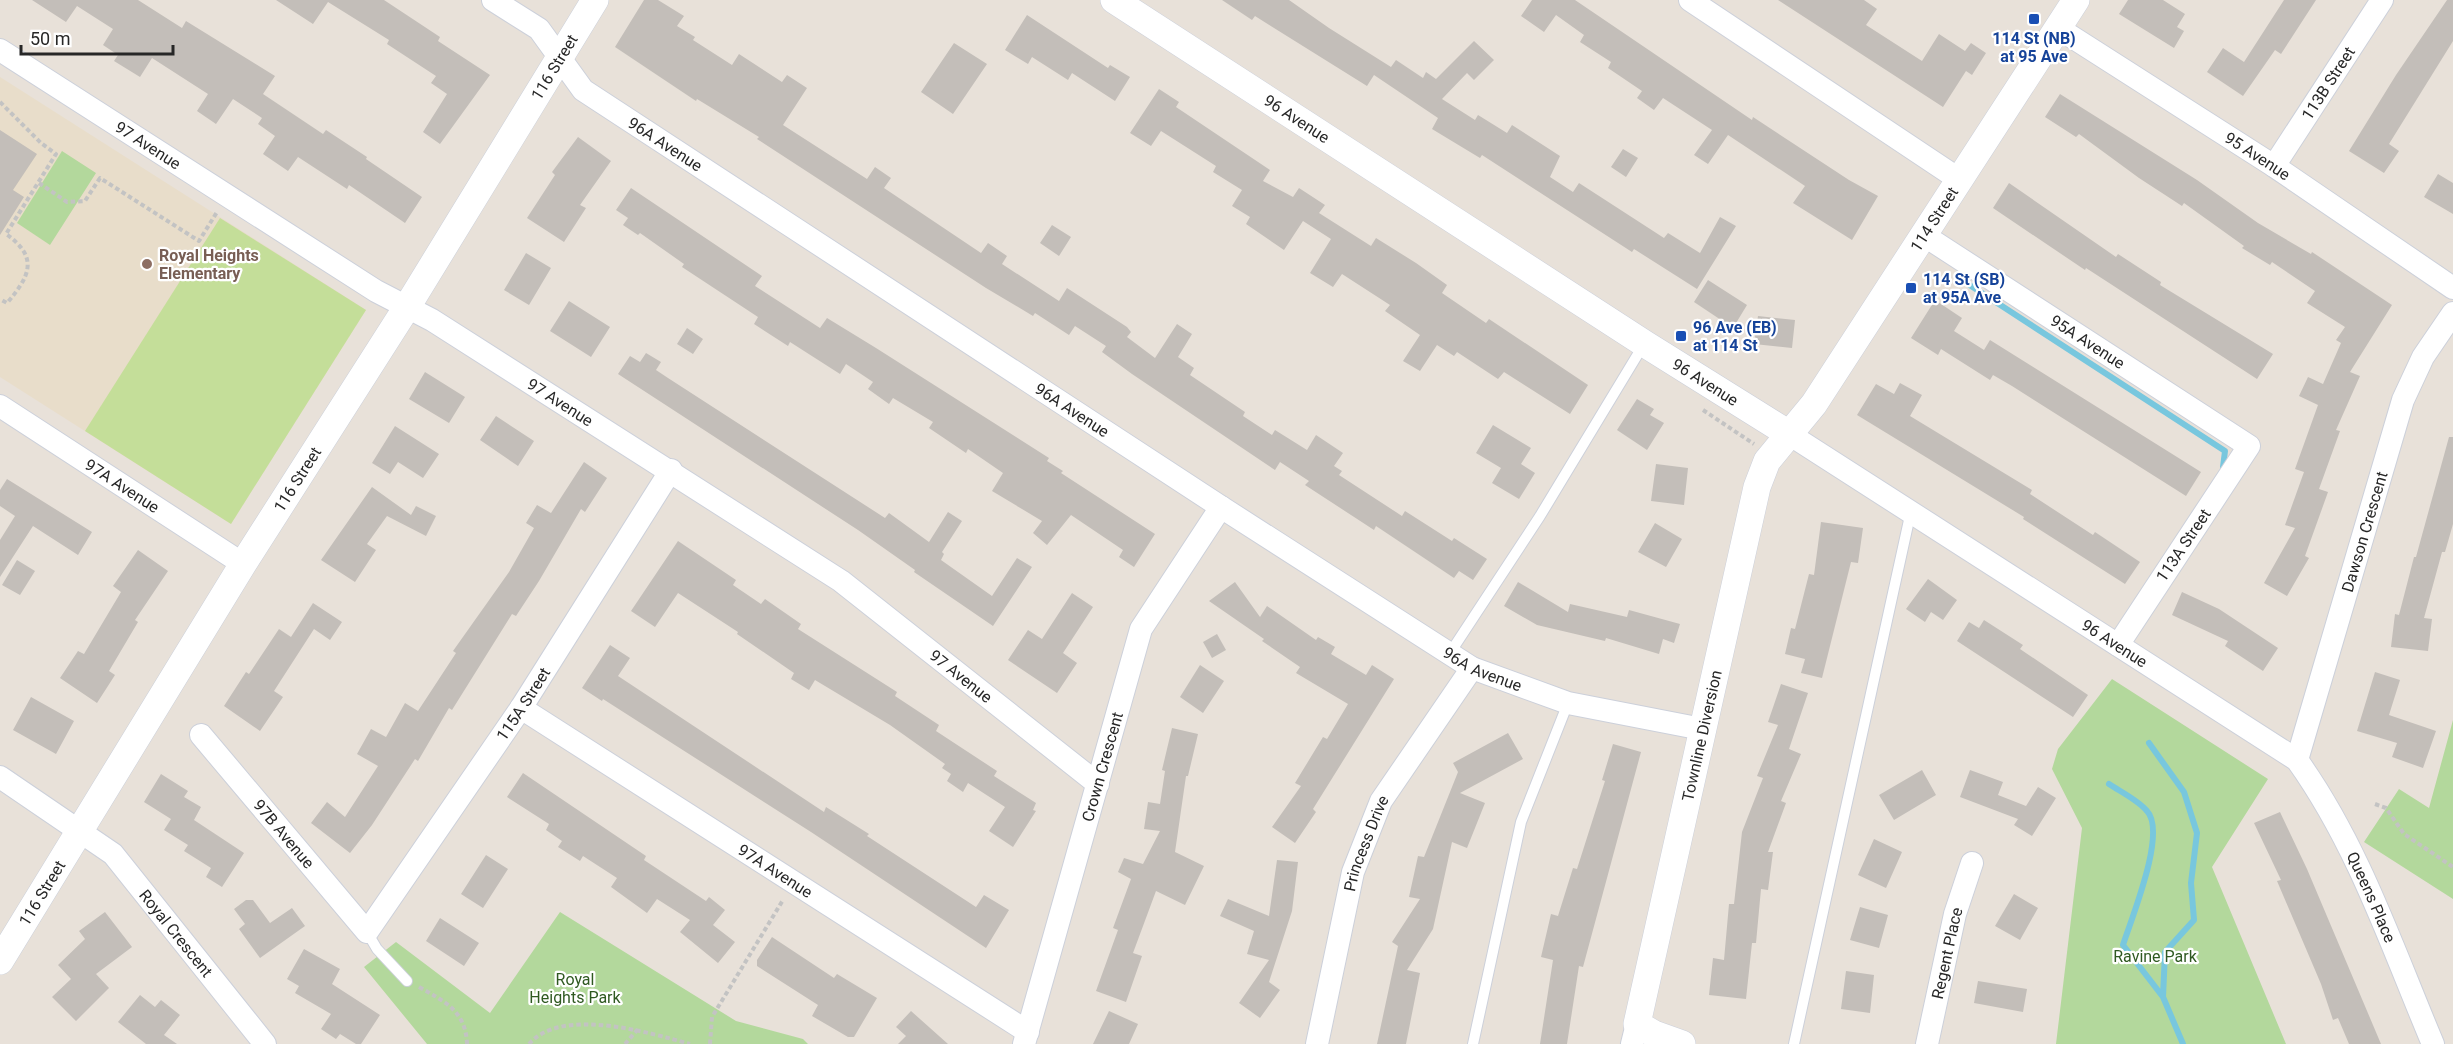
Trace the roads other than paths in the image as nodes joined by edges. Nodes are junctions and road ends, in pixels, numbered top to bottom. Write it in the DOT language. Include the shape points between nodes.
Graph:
graph roads {
  1 [pos="493,0"];
  2 [pos="595,0"];
  3 [pos="1114,0"];
  4 [pos="1690,0"];
  5 [pos="2076,0"];
  6 [pos="2382,0"];
  7 [pos="2058,28"];
  8 [pos="0,50"];
  9 [pos="559,56"];
  10 [pos="2274,166"];
  11 [pos="1960,180"];
  12 [pos="1925,236"];
  13 [pos="2453,288"];
  14 [pos="407,307"];
  15 [pos="2453,313"];
  16 [pos="1645,344"];
  17 [pos="0,406"];
  18 [pos="1789,434"];
  19 [pos="2249,446"];
  20 [pos="671,470"];
  21 [pos="1221,507"];
  22 [pos="1911,511"];
  23 [pos="243,564"];
  24 [pos="2118,645"];
  25 [pos="1450,653"];
  26 [pos="1472,668"];
  27 [pos="1568,703"];
  28 [pos="521,708"];
  29 [pos="1702,729"];
  30 [pos="201,735"];
  31 [pos="2297,760"];
  32 [pos="0,777"];
  33 [pos="1098,784"];
  34 [pos="80,829"];
  35 [pos="1972,863"];
  36 [pos="367,932"];
  37 [pos="0,961"];
  38 [pos="407,981"];
  39 [pos="1634,1034"];
  40 [pos="1026,1038"];
  41 [pos="265,1044"];
  42 [pos="1317,1044"];
  43 [pos="1473,1044"];
  44 [pos="1682,1044"];
  45 [pos="1794,1044"];
  46 [pos="1927,1044"];
  47 [pos="2433,1044"];
  1 -- 9 [label="street, 96A Avenue" via="539,29"];
  2 -- 9 [label="street, 116 Street"];
  3 -- 16 [label="street, 96 Avenue"];
  4 -- 11 [label="street"];
  5 -- 7 [label="street, 114 Street"];
  6 -- 10 [label="street, 113B Street"];
  7 -- 10 [label="street, 95 Avenue"];
  7 -- 11 [label="street, 114 Street"];
  8 -- 14 [label="street, 97 Avenue" via="376,291"];
  9 -- 14 [label="street, 116 Street"];
  9 -- 21 [label="street, 96A Avenue" via="583,90"];
  10 -- 13 [label="street, 95 Avenue"];
  11 -- 12 [label="street, 114 Street"];
  12 -- 18 [label="street, 114 Street" via="1814,404"];
  12 -- 19 [label="street, 95A Avenue"];
  14 -- 20 [label="street, 97 Avenue"];
  14 -- 23 [label="street, 116 Street"];
  15 -- 31 [label="street, Dawson Crescent" via="2423,357 2403,400"];
  16 -- 18 [label="street, 96 Avenue"];
  16 -- 25 [label="lane"];
  17 -- 23 [label="street, 97A Avenue"];
  18 -- 22 [label="street, 96 Avenue"];
  18 -- 29 [label="street, Townline Diversion" via="1767,461 1757,487"];
  19 -- 24 [label="street, 113A Street"];
  20 -- 28 [label="street, 115A Street"];
  20 -- 33 [label="street, 97 Avenue" via="841,581"];
  21 -- 25 [label="street, 96A Avenue"];
  21 -- 33 [label="street, Crown Crescent" via="1141,629"];
  22 -- 24 [label="street, 96 Avenue"];
  22 -- 45 [label="lane"];
  23 -- 34 [label="street, 116 Street"];
  24 -- 31 [label="street, 96 Avenue"];
  25 -- 26 [label="street, 96A Avenue"];
  26 -- 27 [label="street, 96A Avenue"];
  26 -- 42 [label="street, Princess Drive" via="1377,811 1353,872"];
  27 -- 29 [label="street, 96A Avenue"];
  27 -- 43 [label="lane" via="1521,822"];
  28 -- 36 [label="street, 115A Street"];
  28 -- 40 [label="street, 97A Avenue"];
  29 -- 39 [label="street, Townline Diversion"];
  30 -- 36 [label="street, 97B Avenue"];
  31 -- 47 [label="street, Queens Place" via="2319,790 2351,849"];
  32 -- 34 [label="street, Royal Crescent"];
  33 -- 40 [label="street, Crown Crescent"];
  34 -- 37 [label="street, 116 Street"];
  34 -- 41 [label="street, Royal Crescent" via="113,854"];
  35 -- 46 [label="street, Regent Place" via="1954,914"];
  36 -- 38 [label="lane" via="377,949"];
  39 -- 44 [label="street" via="1654,1034"];
}
